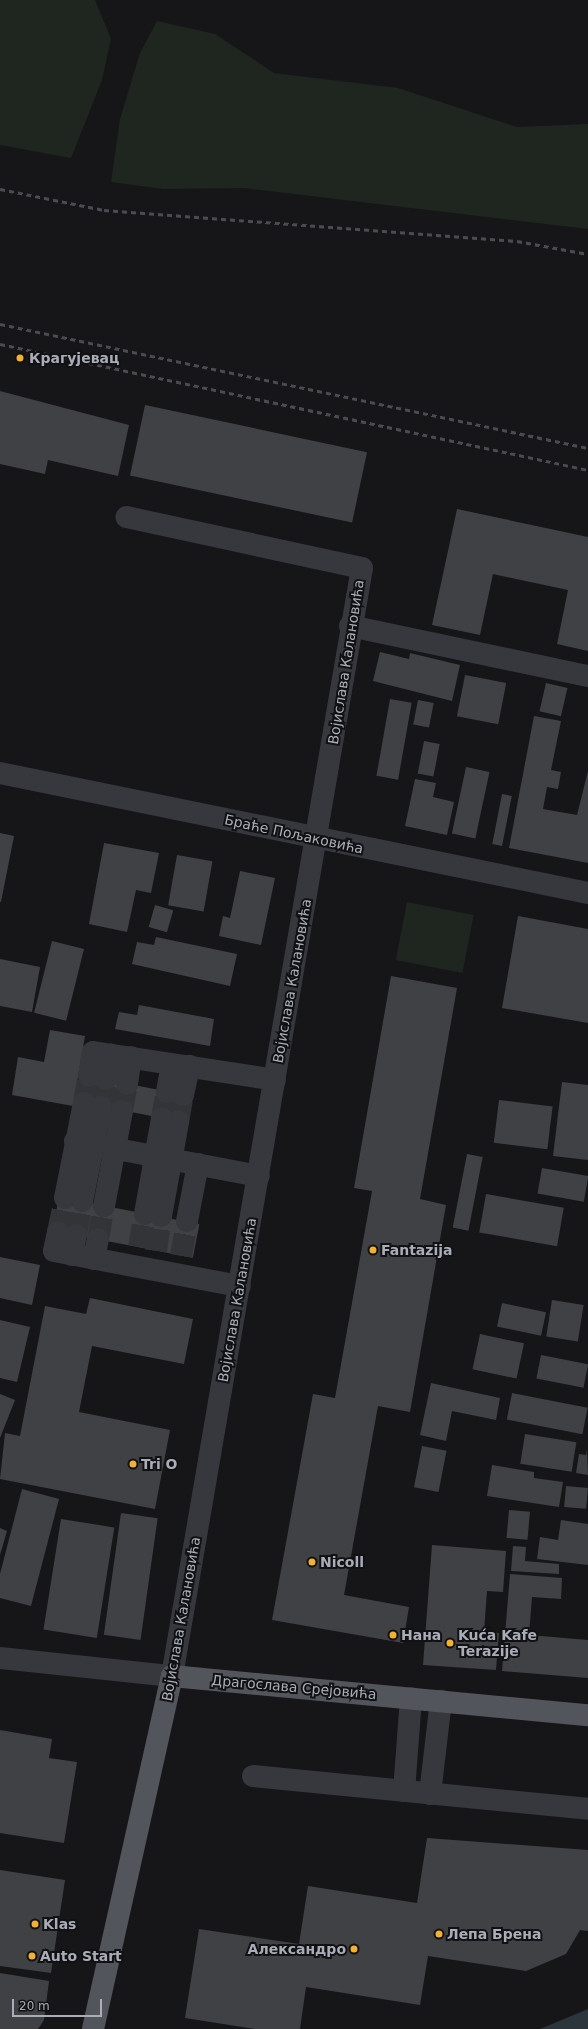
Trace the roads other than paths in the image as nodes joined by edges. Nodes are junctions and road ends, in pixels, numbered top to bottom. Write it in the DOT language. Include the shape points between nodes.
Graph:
graph roads {
  1 [pos="126,517"];
  2 [pos="350,626"];
  3 [pos="588,676"];
  4 [pos="0,773"];
  5 [pos="317,839"];
  6 [pos="588,893"];
  7 [pos="121,1056"];
  8 [pos="181,1065"];
  9 [pos="97,1078"];
  10 [pos="275,1080"];
  11 [pos="127,1084"];
  12 [pos="175,1094"];
  13 [pos="92,1105"];
  14 [pos="122,1111"];
  15 [pos="170,1121"];
  16 [pos="84,1143"];
  17 [pos="116,1149"];
  18 [pos="164,1157"];
  19 [pos="198,1164"];
  20 [pos="258,1176"];
  21 [pos="74,1200"];
  22 [pos="104,1206"];
  23 [pos="153,1215"];
  24 [pos="187,1222"];
  25 [pos="69,1240"];
  26 [pos="240,1286"];
  27 [pos="0,1658"];
  28 [pos="172,1676"];
  29 [pos="411,1698"];
  30 [pos="441,1701"];
  31 [pos="588,1715"];
  32 [pos="253,1776"];
  33 [pos="404,1791"];
  34 [pos="430,1794"];
  35 [pos="588,1809"];
  36 [pos="93,2029"];
  1 -- 2 [label="street, Војислава Калановића" via="362,568"];
  2 -- 3 [label="street"];
  2 -- 5 [label="street, Војислава Калановића"];
  4 -- 5 [label="street, Браће Пољаковића"];
  5 -- 6 [label="street, Браће Пољаковића"];
  5 -- 10 [label="street, Војислава Калановића"];
  7 -- 8 [label="street"];
  7 -- 9 [label="street" via="93,1052"];
  7 -- 11 [label="street"];
  8 -- 10 [label="street"];
  8 -- 12 [label="street"];
  10 -- 20 [label="street, Војислава Калановића"];
  13 -- 16 [label="street"];
  14 -- 17 [label="street"];
  15 -- 18 [label="street"];
  16 -- 17 [label="street"];
  16 -- 21 [label="street"];
  17 -- 18 [label="street"];
  17 -- 22 [label="street"];
  18 -- 19 [label="street"];
  18 -- 23 [label="street"];
  19 -- 20 [label="street"];
  19 -- 24 [label="street"];
  20 -- 26 [label="street, Војислава Калановића"];
  25 -- 26 [label="street" via="96,1249 180,1265"];
  26 -- 28 [label="street, Војислава Калановића"];
  27 -- 28 [label="street, Драгослава Срејовића"];
  28 -- 29 [label="main road, Драгослава Срејовића"];
  28 -- 36 [label="main road, Војислава Калановића"];
  29 -- 30 [label="main road, Драгослава Срејовића"];
  29 -- 33 [label="street"];
  30 -- 31 [label="main road, Драгослава Срејовића"];
  30 -- 34 [label="street"];
  32 -- 33 [label="street"];
  33 -- 34 [label="street"];
  34 -- 35 [label="street"];
}
